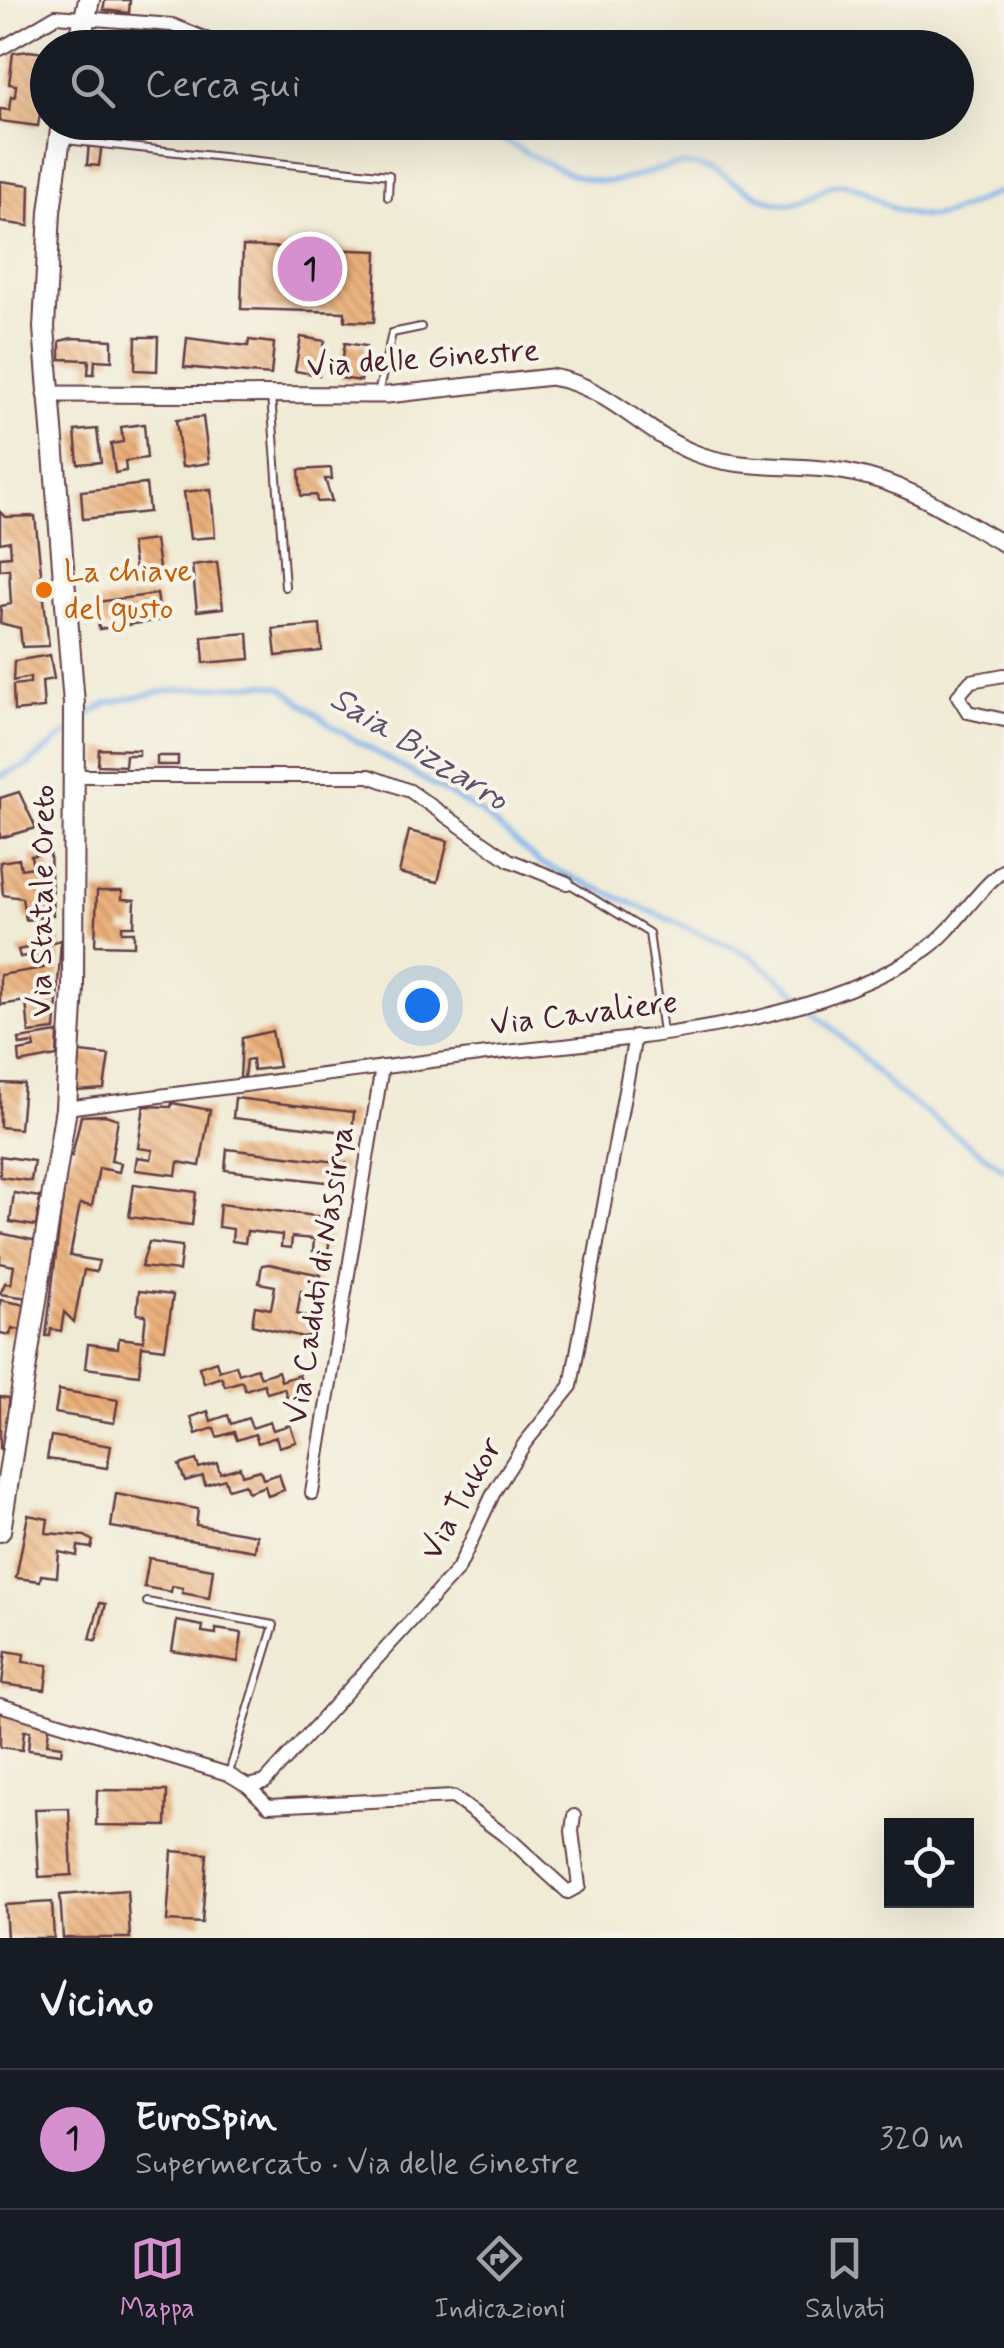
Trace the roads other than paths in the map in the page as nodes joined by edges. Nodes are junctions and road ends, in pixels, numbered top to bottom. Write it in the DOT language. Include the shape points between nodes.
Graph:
graph roads {
  1 [pos="86,10"];
  2 [pos="32,30"];
  3 [pos="184,30"];
  4 [pos="30,31"];
  5 [pos="0,49"];
  6 [pos="60,140"];
  7 [pos="128,140"];
  8 [pos="388,197"];
  9 [pos="422,327"];
  10 [pos="46,394"];
  11 [pos="271,394"];
  12 [pos="378,396"];
  13 [pos="1004,544"];
  14 [pos="286,587"];
  15 [pos="1004,675"];
  16 [pos="1004,720"];
  17 [pos="76,776"];
  18 [pos="1004,870"];
  19 [pos="567,883"];
  20 [pos="663,1032"];
  21 [pos="635,1036"];
  22 [pos="382,1067"];
  23 [pos="66,1108"];
  24 [pos="312,1493"];
  25 [pos="0,1531"];
  26 [pos="147,1602"];
  27 [pos="0,1705"];
  28 [pos="228,1774"];
  29 [pos="248,1786"];
  30 [pos="574,1816"];
  1 -- 2 [label="street"];
  1 -- 3 [label="street"];
  4 -- 5 [label="street"];
  6 -- 10 [label="main road" via="45,290"];
  7 -- 8 [label="lane" via="388,175"];
  9 -- 12 [label="lane" via="400,330 388,340"];
  10 -- 11 [label="street, Via delle Ginestre"];
  10 -- 17 [label="main road, Via Statale Oreto"];
  11 -- 12 [label="street, Via delle Ginestre"];
  11 -- 14 [label="lane"];
  12 -- 13 [label="street, Via delle Ginestre" via="572,380 693,452 778,469 848,472 906,488"];
  15 -- 16 [label="street" via="971,682 958,696 968,712"];
  17 -- 19 [label="street" via="369,776 410,791 509,860"];
  17 -- 23 [label="main road, Via Statale Oreto"];
  18 -- 20 [label="street, Via Cavaliere" via="928,949 870,980 772,1013"];
  19 -- 20 [label="lane" via="649,932"];
  20 -- 21 [label="street, Via Cavaliere"];
  21 -- 22 [label="street, Via Cavaliere"];
  21 -- 29 [label="street, Via Tukor" via="572,1386 494,1492 458,1570 265,1782"];
  22 -- 23 [label="street, Via Cavaliere"];
  22 -- 24 [label="street, Via Caduti di Nassirya"];
  23 -- 25 [label="main road, Via Statale Oreto"];
  26 -- 28 [label="lane" via="274,1625"];
  27 -- 28 [label="street"];
  28 -- 29 [label="street"];
  29 -- 30 [label="street" via="268,1806 453,1798 568,1892 580,1878"];
}
